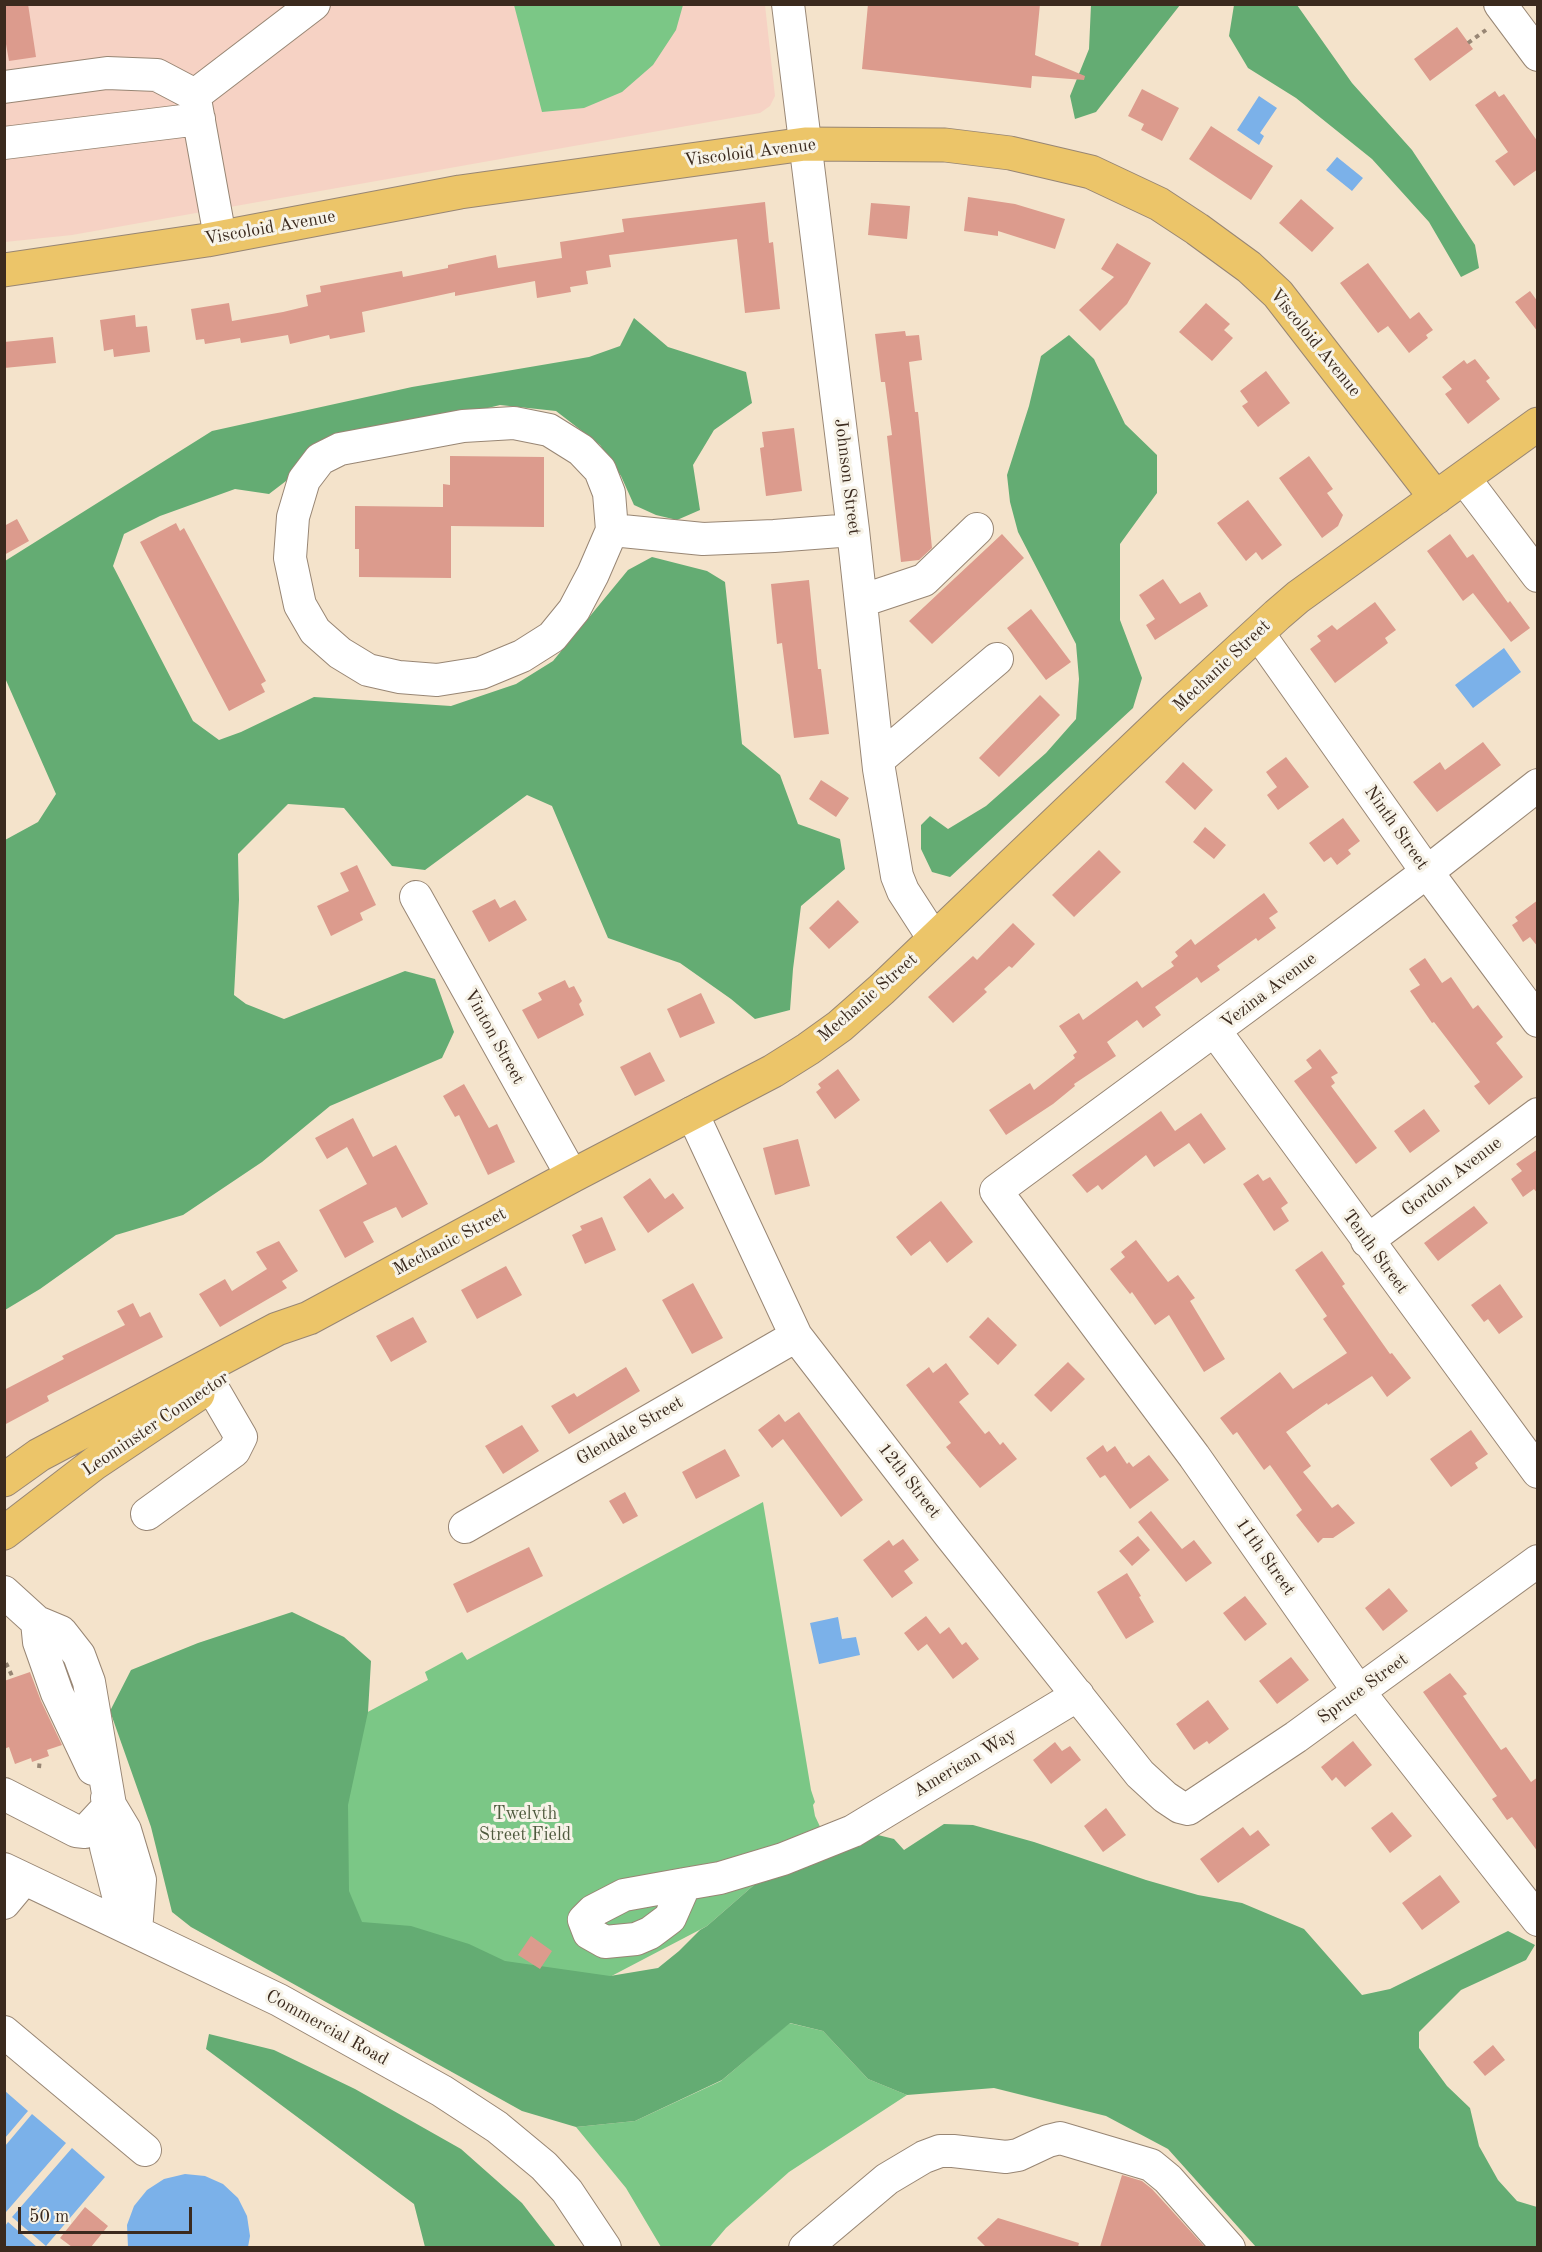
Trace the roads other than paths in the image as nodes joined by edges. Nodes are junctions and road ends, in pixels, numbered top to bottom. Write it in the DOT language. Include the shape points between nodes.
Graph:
graph roads {
  1 [pos="314,4"];
  2 [pos="788,4"];
  3 [pos="1495,16"];
  4 [pos="1538,56"];
  5 [pos="4,87"];
  6 [pos="197,107"];
  7 [pos="4,143"];
  8 [pos="805,144"];
  9 [pos="219,237"];
  10 [pos="4,270"];
  11 [pos="1538,424"];
  12 [pos="1464,478"];
  13 [pos="1436,498"];
  14 [pos="612,530"];
  15 [pos="854,530"];
  16 [pos="977,530"];
  17 [pos="1538,576"];
  18 [pos="861,601"];
  19 [pos="1258,633"];
  20 [pos="997,659"];
  21 [pos="878,760"];
  22 [pos="1538,785"];
  23 [pos="1427,872"];
  24 [pos="416,897"];
  25 [pos="934,939"];
  26 [pos="1538,1021"];
  27 [pos="1215,1031"];
  28 [pos="692,1113"];
  29 [pos="1538,1114"];
  30 [pos="572,1176"];
  31 [pos="996,1191"];
  32 [pos="1367,1241"];
  33 [pos="309,1318"];
  34 [pos="796,1336"];
  35 [pos="206,1378"];
  36 [pos="1538,1472"];
  37 [pos="4,1480"];
  38 [pos="147,1515"];
  39 [pos="465,1527"];
  40 [pos="4,1533"];
  41 [pos="1538,1561"];
  42 [pos="16,1611"];
  43 [pos="1359,1692"];
  44 [pos="1078,1695"];
  45 [pos="4,1794"];
  46 [pos="110,1805"];
  47 [pos="1184,1808"];
  48 [pos="14,1874"];
  49 [pos="685,1884"];
  50 [pos="4,1903"];
  51 [pos="1538,1920"];
  52 [pos="136,1931"];
  53 [pos="4,2032"];
  54 [pos="145,2150"];
  55 [pos="809,2246"];
  56 [pos="605,2247"];
  57 [pos="1230,2247"];
  1 -- 6 [label="street"];
  2 -- 8 [label="street, Johnson Street"];
  3 -- 4 [label="street"];
  5 -- 6 [label="street" via="108,73 157,75"];
  6 -- 7 [label="street"];
  6 -- 9 [label="street"];
  8 -- 9 [label="main road, Viscoloid Avenue" via="460,192"];
  8 -- 13 [label="main road, Viscoloid Avenue" via="945,145 1010,153 1090,172 1160,204 1249,267 1278,294"];
  8 -- 15 [label="street, Johnson Street"];
  9 -- 10 [label="main road, Viscoloid Avenue"];
  11 -- 12 [label="main road, Mechanic Street"];
  12 -- 13 [label="main road, Mechanic Street"];
  12 -- 17 [label="street"];
  13 -- 19 [label="main road, Mechanic Street" via="1298,597"];
  14 -- 14 [label="street" via="606,485 600,470 581,450 549,430 514,423 463,426 340,449 320,459 304,480 293,517 290,558 300,604 315,631 340,653 368,670 437,680 482,673 522,656 552,637 574,610"];
  14 -- 15 [label="street" via="703,539"];
  15 -- 18 [label="street, Johnson Street"];
  16 -- 18 [label="street" via="924,580"];
  18 -- 21 [label="street, Johnson Street"];
  19 -- 23 [label="street, Ninth Street"];
  19 -- 25 [label="main road, Mechanic Street"];
  20 -- 21 [label="street"];
  21 -- 25 [label="street, Johnson Street" via="897,876"];
  22 -- 23 [label="street, Vezina Avenue"];
  23 -- 26 [label="street, Ninth Street"];
  23 -- 27 [label="street, Vezina Avenue"];
  24 -- 30 [label="street, Vinton Street"];
  25 -- 28 [label="main road, Mechanic Street" via="824,1038 773,1071"];
  27 -- 31 [label="street, Vezina Avenue"];
  27 -- 32 [label="street, Tenth Street"];
  28 -- 30 [label="main road, Mechanic Street"];
  28 -- 34 [label="street, 12th Street"];
  29 -- 32 [label="street, Gordon Avenue"];
  30 -- 33 [label="main road, Mechanic Street"];
  31 -- 43 [label="street, 11th Street" via="1194,1456"];
  32 -- 36 [label="street, Tenth Street"];
  33 -- 35 [label="main road, Leominster Connector" via="281,1342"];
  34 -- 39 [label="street, Glendale Street"];
  34 -- 44 [label="street, 12th Street"];
  35 -- 37 [label="main road" via="39,1455"];
  35 -- 38 [label="street" via="241,1437 238,1445"];
  35 -- 40 [label="main road, Leominster Connector"];
  41 -- 43 [label="street, Spruce Street"];
  42 -- 46 [label="street" via="61,1632 79,1655 89,1682"];
  43 -- 47 [label="street, Spruce Street" via="1188,1809"];
  43 -- 51 [label="street, 11th Street"];
  44 -- 47 [label="street, 12th Street" via="1140,1774"];
  44 -- 49 [label="street, American Way" via="853,1831 783,1859"];
  45 -- 46 [label="street" via="85,1832"];
  46 -- 52 [label="street" via="125,1830 140,1880"];
  48 -- 50 [label="street"];
  48 -- 52 [label="street, Commercial Road"];
  52 -- 56 [label="street, Commercial Road" via="279,2000 442,2091 497,2127 544,2166"];
  53 -- 54 [label="street"];
  55 -- 57 [label="street" via="887,2179 924,2157 953,2151 1006,2157 1060,2138 1151,2164"];
}
